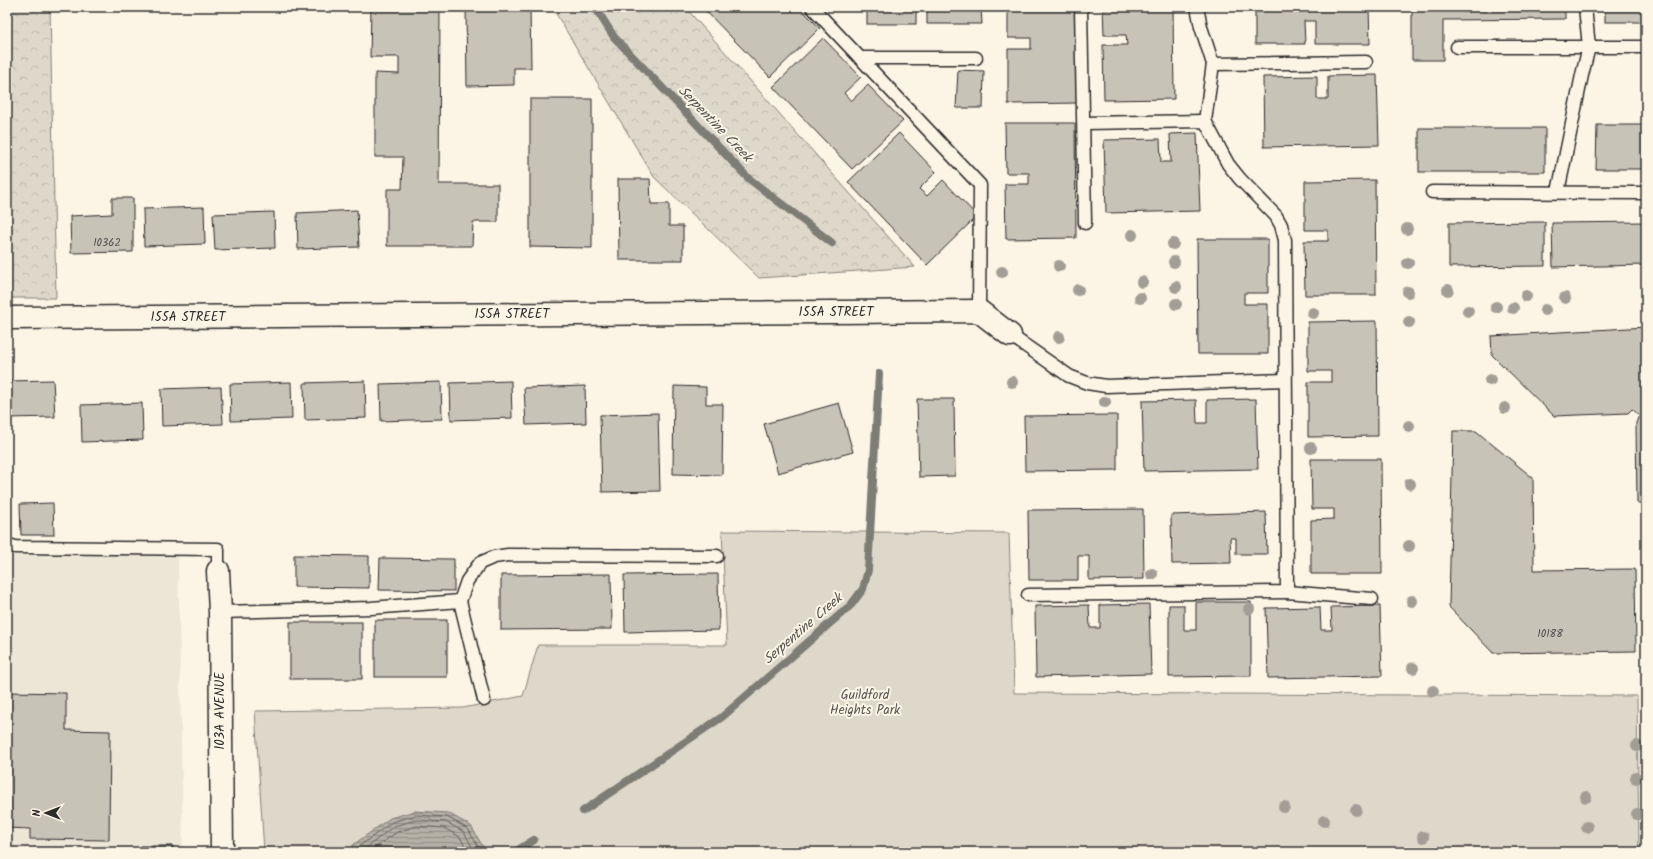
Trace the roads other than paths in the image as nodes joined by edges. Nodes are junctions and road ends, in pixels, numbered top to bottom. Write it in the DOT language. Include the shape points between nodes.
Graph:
graph roads {
  1 [pos="812,7"];
  2 [pos="824,7"];
  3 [pos="1081,7"];
  4 [pos="1197,7"];
  5 [pos="1585,7"];
  6 [pos="824,19"];
  7 [pos="1589,46"];
  8 [pos="1456,47"];
  9 [pos="1646,47"];
  10 [pos="860,58"];
  11 [pos="976,58"];
  12 [pos="1366,62"];
  13 [pos="1213,64"];
  14 [pos="1205,120"];
  15 [pos="1084,123"];
  16 [pos="1432,192"];
  17 [pos="1558,192"];
  18 [pos="1646,193"];
  19 [pos="1085,223"];
  20 [pos="979,311"];
  21 [pos="7,318"];
  22 [pos="1010,335"];
  23 [pos="1285,380"];
  24 [pos="7,544"];
  25 [pos="717,556"];
  26 [pos="218,571"];
  27 [pos="1287,592"];
  28 [pos="1028,595"];
  29 [pos="1372,599"];
  30 [pos="460,601"];
  31 [pos="220,612"];
  32 [pos="484,700"];
  33 [pos="222,852"];
  1 -- 6 [label="lane"];
  2 -- 6 [label="lane"];
  3 -- 15 [label="lane"];
  4 -- 13 [label="lane"];
  5 -- 7 [label="lane"];
  6 -- 10 [label="lane"];
  7 -- 8 [label="lane"];
  7 -- 9 [label="lane"];
  7 -- 17 [label="lane"];
  10 -- 11 [label="lane"];
  10 -- 20 [label="lane" via="980,185"];
  12 -- 13 [label="lane"];
  13 -- 14 [label="lane"];
  14 -- 15 [label="lane"];
  14 -- 23 [label="lane" via="1228,164 1276,216 1281,225 1285,240"];
  15 -- 19 [label="lane"];
  16 -- 17 [label="lane"];
  17 -- 18 [label="lane"];
  20 -- 21 [label="street, 155A STREET"];
  20 -- 22 [label="street"];
  22 -- 23 [label="lane" via="1069,376 1087,383 1106,386"];
  23 -- 27 [label="lane"];
  24 -- 26 [label="lane" via="15,547 218,549"];
  25 -- 30 [label="lane" via="494,557 480,563 467,581"];
  26 -- 31 [label="street, 103A AVENUE"];
  27 -- 28 [label="lane"];
  27 -- 29 [label="lane"];
  30 -- 31 [label="lane" via="371,608"];
  30 -- 32 [label="lane"];
  31 -- 33 [label="street, 103A AVENUE"];
}
